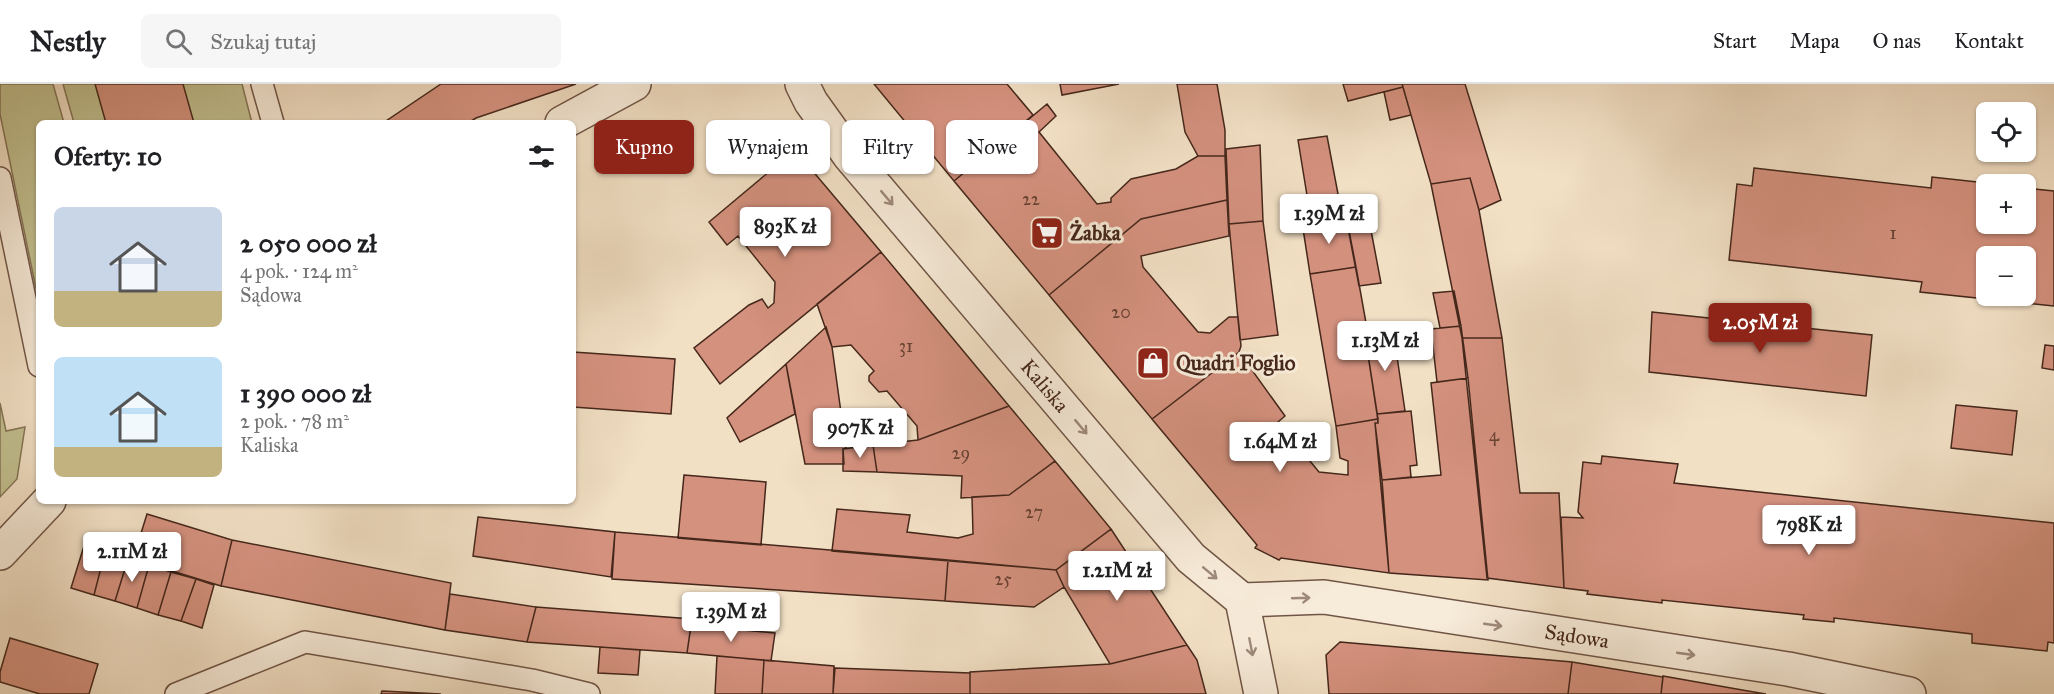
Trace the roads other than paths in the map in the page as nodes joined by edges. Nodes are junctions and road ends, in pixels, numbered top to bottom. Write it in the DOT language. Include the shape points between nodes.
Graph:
graph roads {
  1 [pos="262,84"];
  2 [pos="634,84"];
  3 [pos="802,84"];
  4 [pos="272,120"];
  5 [pos="568,120"];
  6 [pos="0,178"];
  7 [pos="36,352"];
  8 [pos="46,504"];
  9 [pos="0,553"];
  10 [pos="1242,600"];
  11 [pos="176,694"];
  12 [pos="589,694"];
  13 [pos="1260,694"];
  14 [pos="1909,694"];
  1 -- 4 [label="lane"];
  2 -- 5 [label="street"];
  3 -- 10 [label="street, Kaliska, one-way" via="849,154 1191,558"];
  6 -- 7 [label="lane"];
  8 -- 9 [label="street"];
  10 -- 13 [label="street, one-way"];
  10 -- 14 [label="street, Sądowa, one-way" via="1324,597 1788,669"];
  11 -- 12 [label="lane" via="305,642 532,680"];
}
